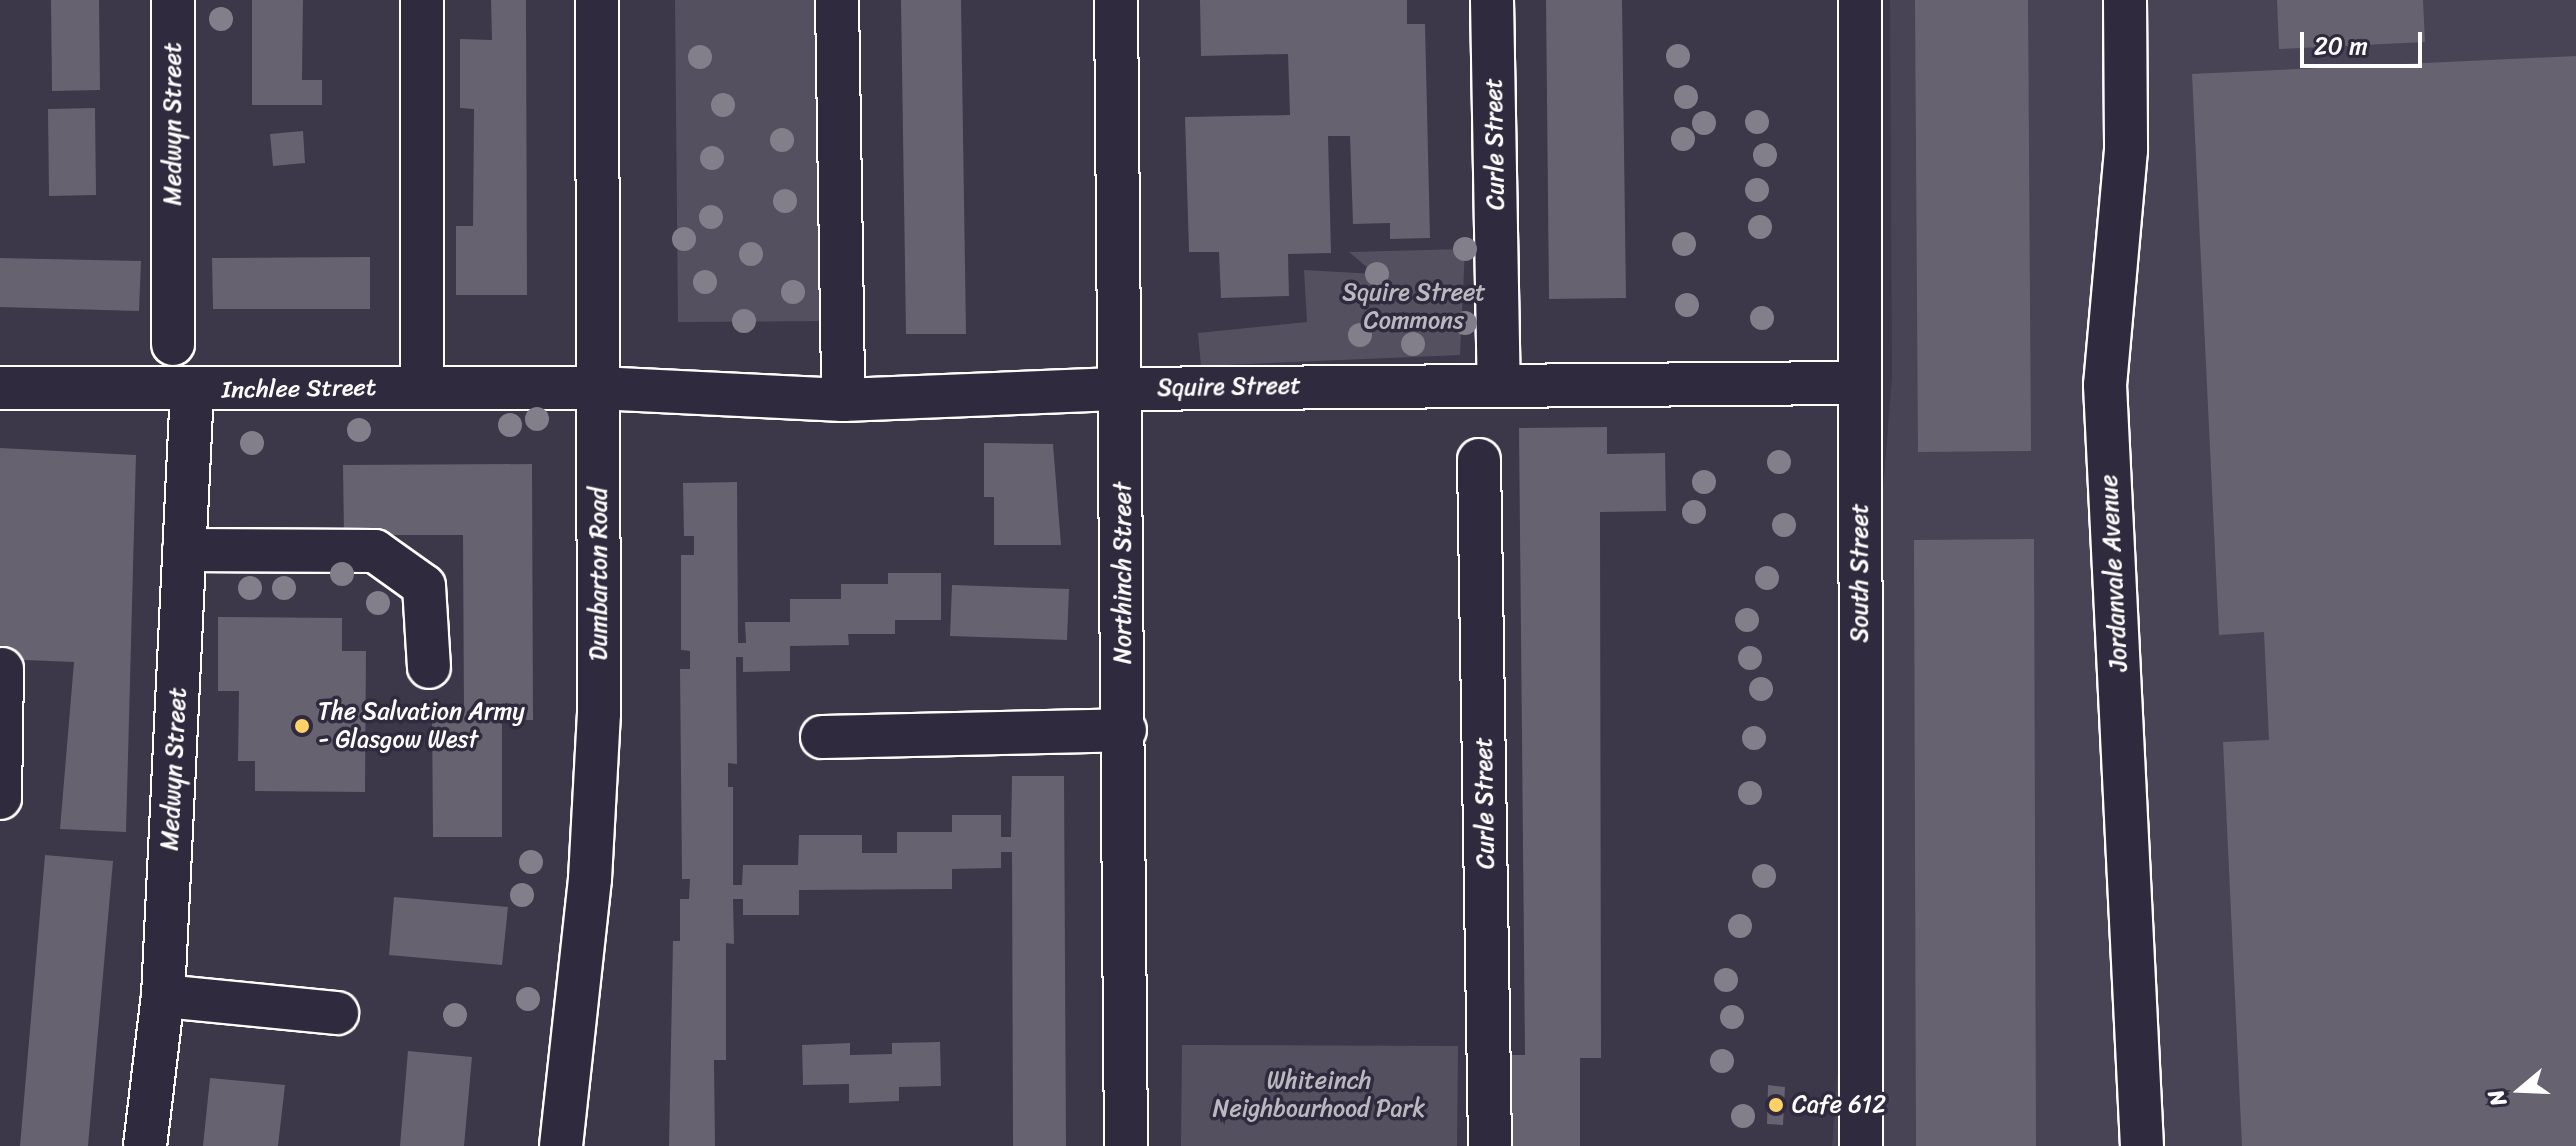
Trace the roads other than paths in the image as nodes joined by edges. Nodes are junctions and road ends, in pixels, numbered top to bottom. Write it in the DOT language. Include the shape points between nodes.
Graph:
graph roads {
  1 [pos="173,0"];
  2 [pos="422,0"];
  3 [pos="597,0"];
  4 [pos="837,0"];
  5 [pos="1116,0"];
  6 [pos="1492,0"];
  7 [pos="1860,0"];
  8 [pos="2125,0"];
  9 [pos="173,344"];
  10 [pos="1860,383"];
  11 [pos="1499,385"];
  12 [pos="422,386"];
  13 [pos="0,388"];
  14 [pos="598,388"];
  15 [pos="1122,389"];
  16 [pos="192,391"];
  17 [pos="843,400"];
  18 [pos="1479,460"];
  19 [pos="184,550"];
  20 [pos="429,667"];
  21 [pos="2,669"];
  22 [pos="1125,730"];
  23 [pos="822,737"];
  24 [pos="0,798"];
  25 [pos="163,996"];
  26 [pos="337,1013"];
  27 [pos="145,1146"];
  28 [pos="561,1146"];
  29 [pos="1126,1146"];
  30 [pos="1490,1146"];
  31 [pos="1861,1146"];
  32 [pos="2142,1146"];
  1 -- 9 [label="street, Medwyn Street"];
  2 -- 12 [label="street"];
  3 -- 14 [label="street, Dumbarton Road"];
  4 -- 17 [label="street"];
  5 -- 15 [label="street, Northinch Street"];
  6 -- 11 [label="street, Curle Street"];
  7 -- 10 [label="street, South Street"];
  8 -- 32 [label="street, Jordanvale Avenue" via="2126,150 2105,385"];
  10 -- 11 [label="street, Squire Street"];
  10 -- 31 [label="street, South Street"];
  11 -- 15 [label="street, Squire Street"];
  12 -- 14 [label="street, Inchlee Street"];
  12 -- 16 [label="street, Inchlee Street"];
  13 -- 16 [label="street, Inchlee Street"];
  14 -- 17 [label="street, Squire Street"];
  14 -- 28 [label="street, Dumbarton Road" via="599,713 590,879"];
  15 -- 17 [label="street, Squire Street"];
  15 -- 22 [label="street, Northinch Street"];
  16 -- 19 [label="street, Medwyn Street"];
  18 -- 30 [label="street, Curle Street"];
  19 -- 20 [label="street" via="375,551 424,586"];
  19 -- 25 [label="street, Medwyn Street"];
  21 -- 24 [label="street"];
  22 -- 23 [label="street"];
  22 -- 29 [label="street, Northinch Street"];
  25 -- 26 [label="street"];
  25 -- 27 [label="street, Medwyn Street"];
}
